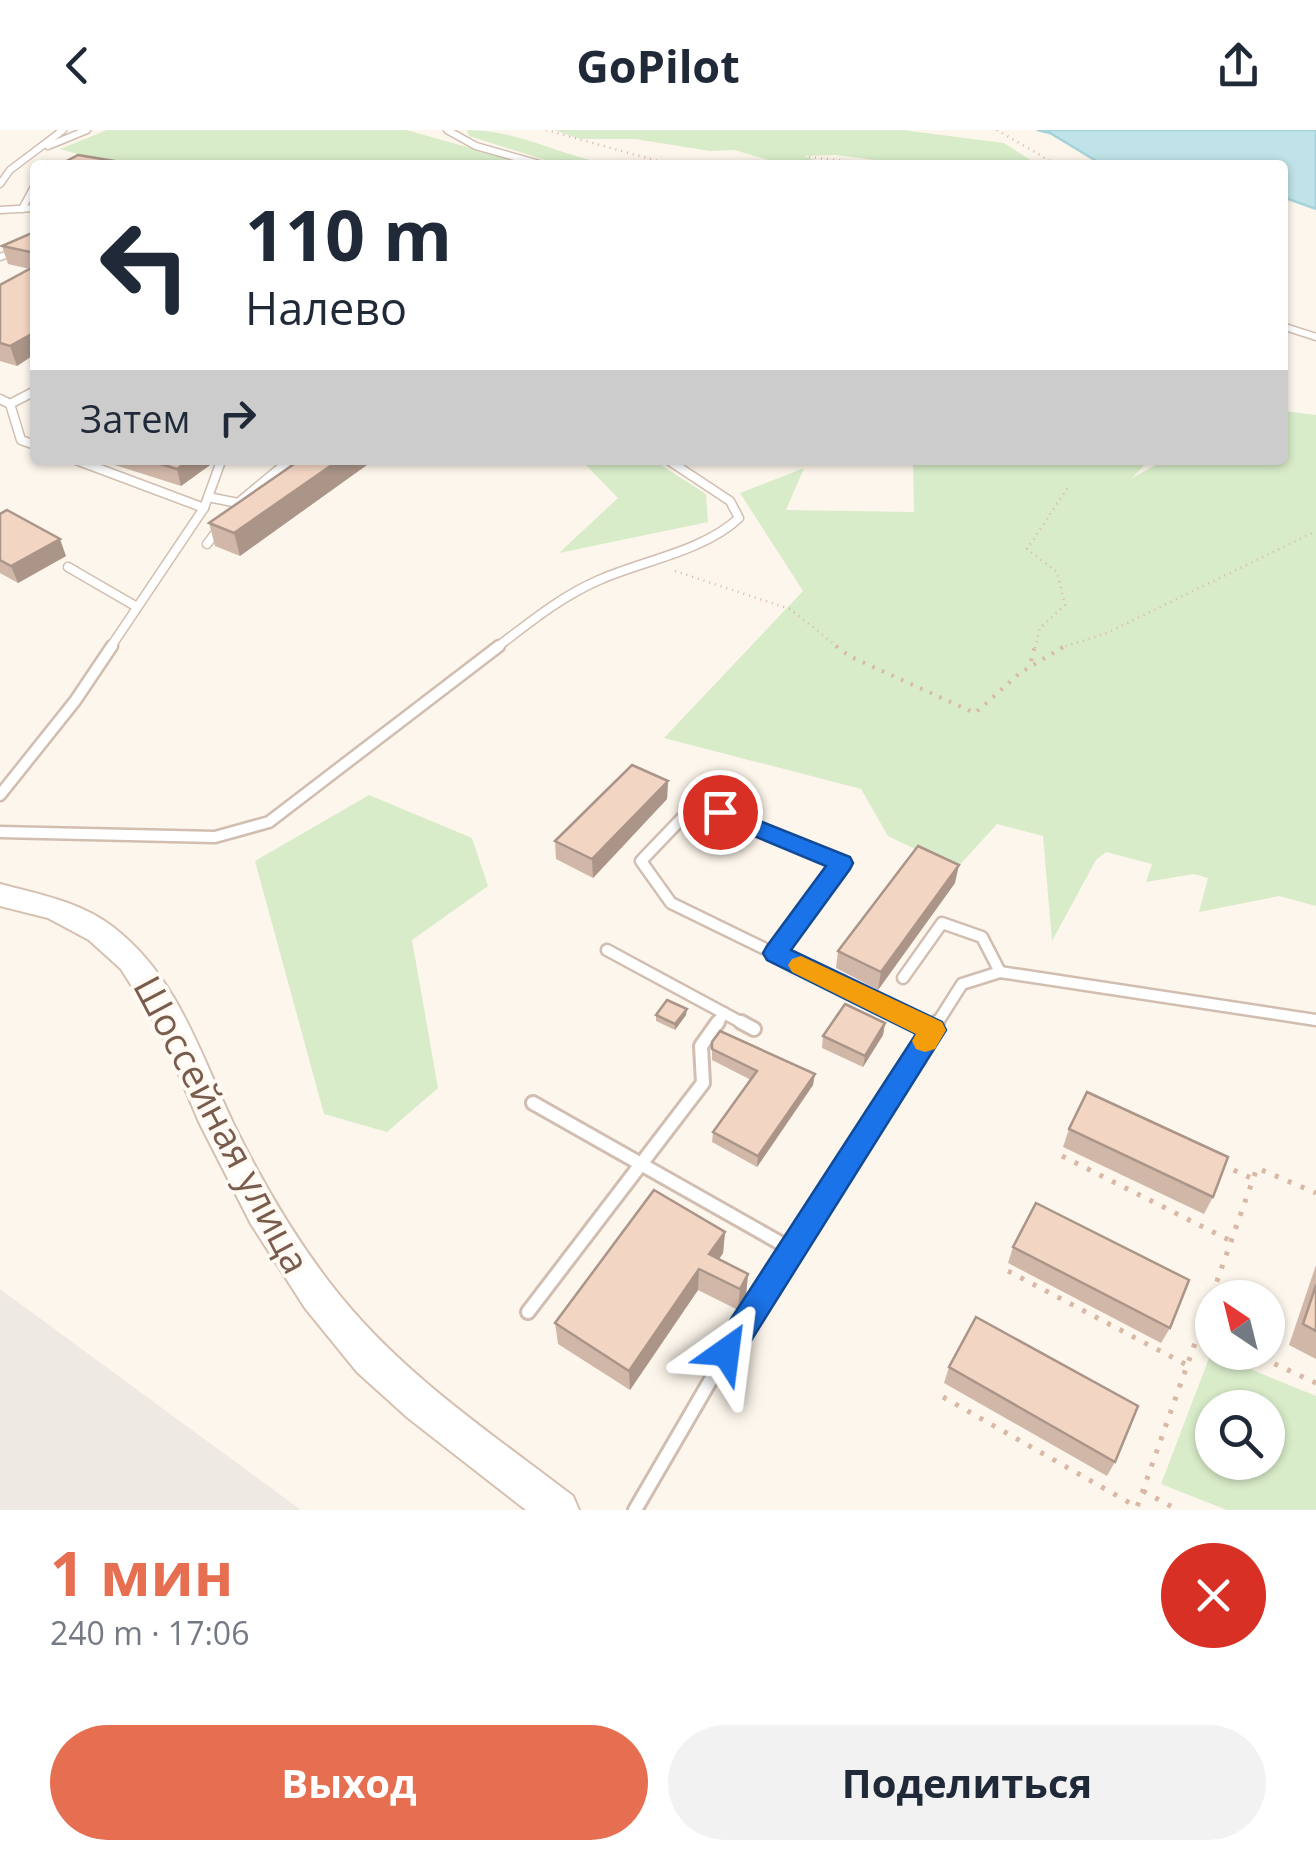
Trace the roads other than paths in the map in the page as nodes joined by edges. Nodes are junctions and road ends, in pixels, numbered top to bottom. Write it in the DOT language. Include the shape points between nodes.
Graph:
graph roads {
  1 [pos="62,130"];
  2 [pos="88,130"];
  3 [pos="447,130"];
  4 [pos="33,152"];
  5 [pos="525,160"];
  6 [pos="0,169"];
  7 [pos="10,170"];
  8 [pos="0,184"];
  9 [pos="30,194"];
  10 [pos="30,208"];
  11 [pos="22,209"];
  12 [pos="0,210"];
  13 [pos="30,247"];
  14 [pos="0,256"];
  15 [pos="1288,328"];
  16 [pos="1316,336"];
  17 [pos="30,394"];
  18 [pos="0,399"];
  19 [pos="10,404"];
  20 [pos="30,443"];
  21 [pos="91,465"];
  22 [pos="220,465"];
  23 [pos="284,465"];
  24 [pos="675,465"];
  25 [pos="206,502"];
  26 [pos="238,503"];
  27 [pos="207,544"];
  28 [pos="68,567"];
  29 [pos="138,608"];
  30 [pos="0,794"];
  31 [pos="0,832"];
  32 [pos="0,895"];
  33 [pos="606,950"];
  34 [pos="776,953"];
  35 [pos="1000,972"];
  36 [pos="902,978"];
  37 [pos="724,1013"];
  38 [pos="1316,1020"];
  39 [pos="754,1029"];
  40 [pos="932,1030"];
  41 [pos="534,1102"];
  42 [pos="641,1164"];
  43 [pos="792,1249"];
  44 [pos="528,1312"];
  45 [pos="559,1510"];
  46 [pos="634,1510"];
  1 -- 4 [label="lane"];
  2 -- 4 [label="lane"];
  3 -- 5 [label="lane"];
  4 -- 7 [label="lane"];
  6 -- 7 [label="lane"];
  7 -- 8 [label="lane"];
  9 -- 11 [label="lane"];
  10 -- 11 [label="lane"];
  11 -- 12 [label="lane"];
  13 -- 14 [label="lane"];
  15 -- 16 [label="lane"];
  17 -- 19 [label="lane"];
  18 -- 19 [label="lane"];
  19 -- 20 [label="lane" via="22,440"];
  21 -- 25 [label="lane"];
  22 -- 25 [label="lane"];
  23 -- 26 [label="lane"];
  24 -- 31 [label="lane" via="730,502 739,518 722,534 556,602 269,822 215,838"];
  25 -- 26 [label="lane"];
  25 -- 29 [label="lane"];
  26 -- 27 [label="lane"];
  28 -- 29 [label="lane"];
  29 -- 30 [label="lane"];
  32 -- 45 [label="main road, Шоссейная улица" via="61,908 109,934 130,956 162,1004 238,1168 309,1284 386,1373"];
  33 -- 37 [label="lane"];
  34 -- 34 [label="lane" via="672,902 642,861 685,815 720,812 841,863"];
  34 -- 40 [label="lane"];
  35 -- 36 [label="lane" via="982,937 942,922"];
  35 -- 38 [label="lane"];
  35 -- 40 [label="lane" via="962,984"];
  37 -- 39 [label="lane"];
  37 -- 42 [label="lane" via="701,1046 703,1083"];
  40 -- 43 [label="lane"];
  41 -- 42 [label="lane"];
  42 -- 43 [label="lane"];
  42 -- 44 [label="lane"];
  43 -- 46 [label="lane"];
}
